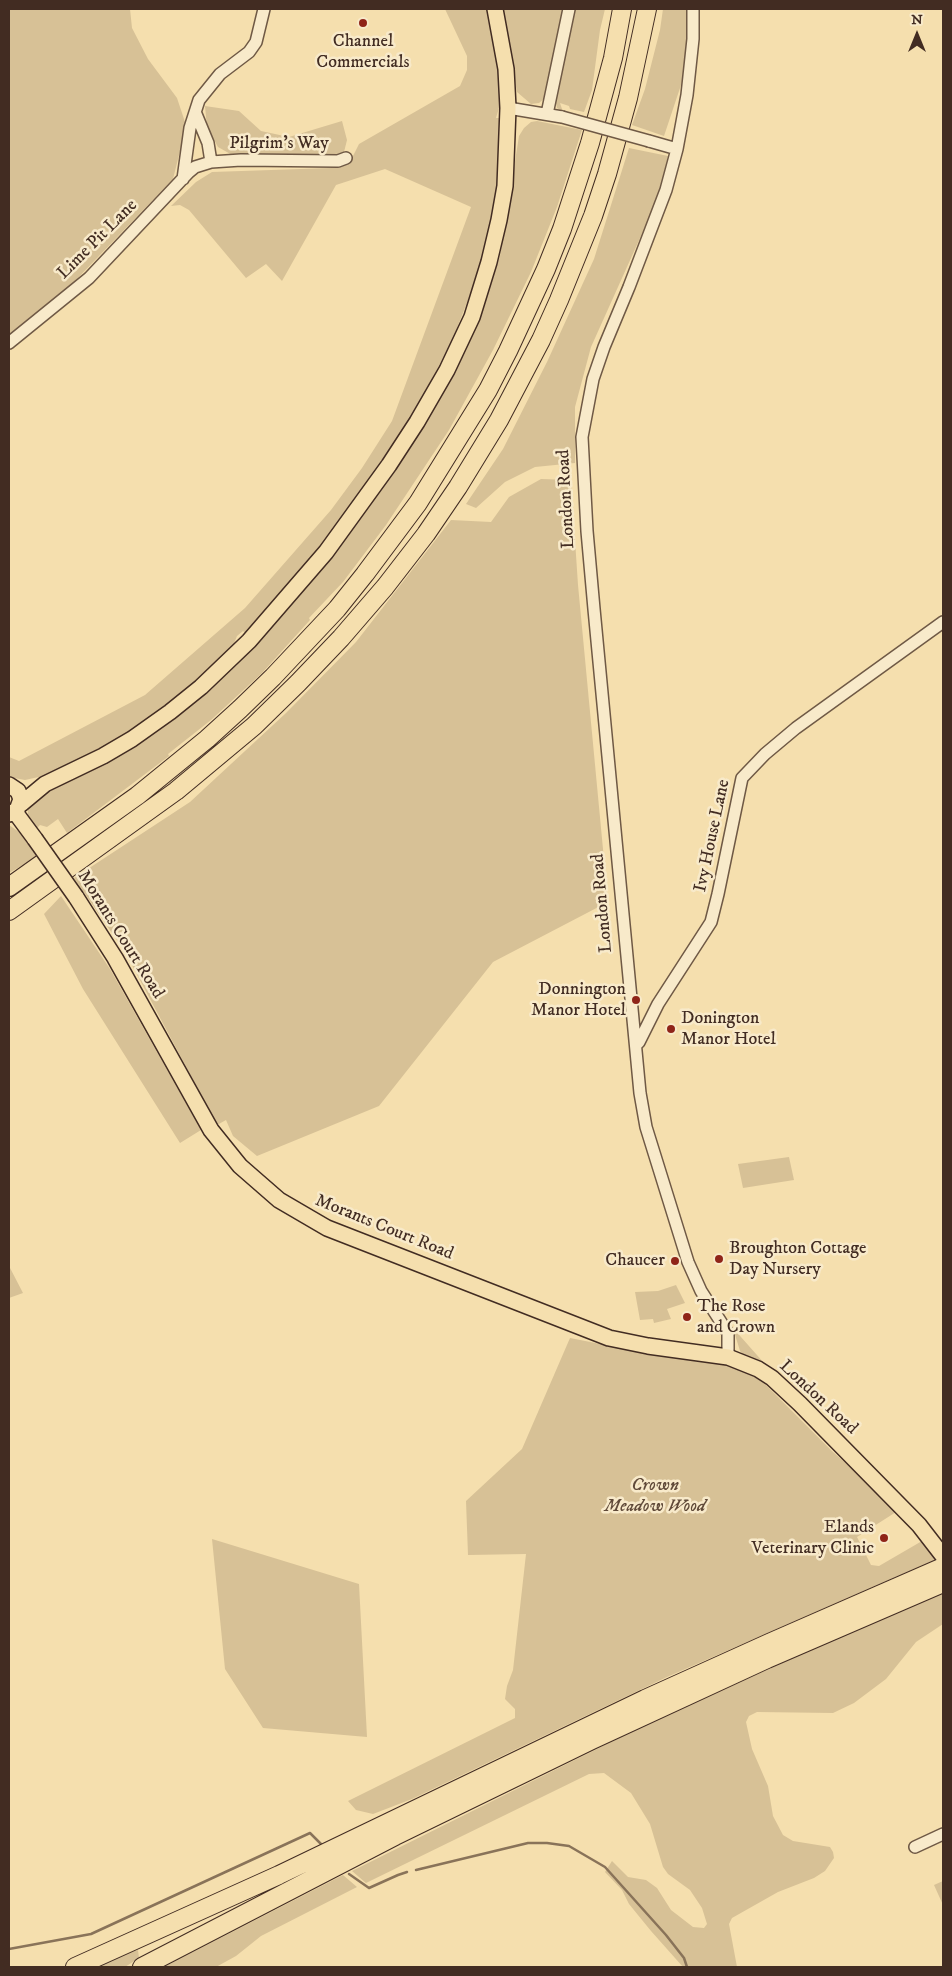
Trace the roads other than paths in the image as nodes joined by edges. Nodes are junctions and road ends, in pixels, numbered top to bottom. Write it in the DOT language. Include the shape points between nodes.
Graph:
graph roads {
  1 [pos="264,9"];
  2 [pos="495,9"];
  3 [pos="569,9"];
  4 [pos="622,9"];
  5 [pos="647,9"];
  6 [pos="693,9"];
  7 [pos="508,108"];
  8 [pos="196,114"];
  9 [pos="547,114"];
  10 [pos="677,149"];
  11 [pos="346,158"];
  12 [pos="211,162"];
  13 [pos="183,179"];
  14 [pos="9,343"];
  15 [pos="943,622"];
  16 [pos="46,784"];
  17 [pos="10,786"];
  18 [pos="15,810"];
  19 [pos="9,887"];
  20 [pos="9,912"];
  21 [pos="636,1044"];
  22 [pos="728,1357"];
  23 [pos="942,1558"];
  24 [pos="943,1583"];
  25 [pos="943,1834"];
  26 [pos="914,1847"];
  27 [pos="75,1967"];
  28 [pos="142,1967"];
  1 -- 8 [label="street" via="256,42 249,52 220,74 199,100"];
  2 -- 7 [label="main road" via="506,70"];
  3 -- 9 [label="street"];
  4 -- 19 [label="highway" via="590,143 546,270 492,382 418,503 337,608 240,709 137,796"];
  5 -- 20 [label="highway" via="628,98 607,174 560,300 499,420 426,534 341,638 254,726 176,791"];
  6 -- 10 [label="street, London Road" via="688,86"];
  7 -- 9 [label="street"];
  7 -- 16 [label="main road" via="499,220 472,317 447,370 389,465 292,593 201,687 132,739"];
  8 -- 12 [label="street" via="208,143"];
  8 -- 13 [label="street" via="190,128"];
  9 -- 10 [label="street, bridge"];
  10 -- 21 [label="street, London Road" via="654,225 604,346 586,409 582,437 591,580"];
  11 -- 12 [label="street, Pilgrim's Way" via="338,161"];
  12 -- 13 [label="street, Lime Pit Lane" via="195,167"];
  13 -- 14 [label="street, Lime Pit Lane" via="89,278"];
  15 -- 21 [label="street, Ivy House Lane" via="796,728 764,754 742,778 710,922"];
  16 -- 17 [label="main road"];
  16 -- 18 [label="main road"];
  17 -- 18 [label="main road, Morants Court Road" via="20,795"];
  18 -- 22 [label="main road, Morants Court Road, bridge" via="116,958 211,1130 240,1166 279,1200 328,1228 609,1338"];
  21 -- 22 [label="street, London Road" via="646,1127 688,1262 701,1291 728,1333"];
  22 -- 23 [label="main road, London Road" via="758,1369 785,1390 919,1525"];
  23 -- 27 [label="highway" via="271,1879"];
  24 -- 28 [label="highway" via="592,1740"];
  25 -- 26 [label="street"];
}
